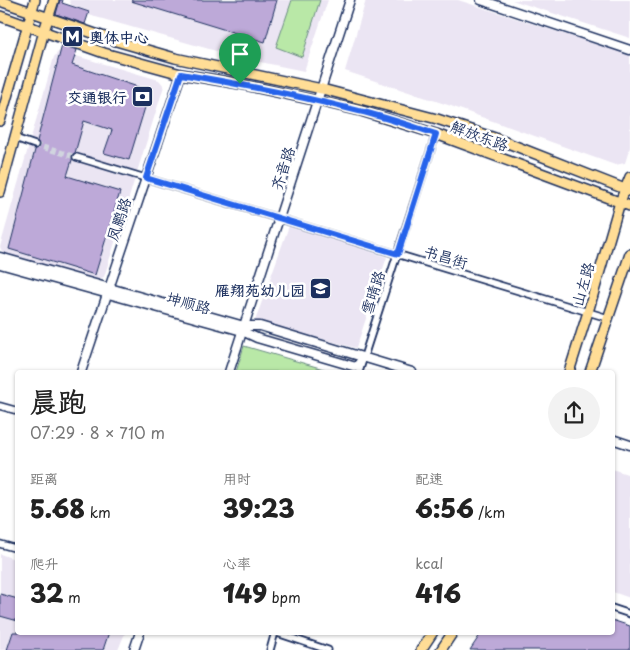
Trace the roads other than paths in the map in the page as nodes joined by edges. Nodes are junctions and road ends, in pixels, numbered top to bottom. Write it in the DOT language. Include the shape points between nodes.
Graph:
graph roads {
  1 [pos="35,0"];
  2 [pos="54,0"];
  3 [pos="350,0"];
  4 [pos="481,0"];
  5 [pos="0,1"];
  6 [pos="31,12"];
  7 [pos="0,16"];
  8 [pos="48,18"];
  9 [pos="27,25"];
  10 [pos="44,31"];
  11 [pos="630,50"];
  12 [pos="181,74"];
  13 [pos="322,89"];
  14 [pos="318,101"];
  15 [pos="0,121"];
  16 [pos="436,134"];
  17 [pos="14,138"];
  18 [pos="35,145"];
  19 [pos="76,157"];
  20 [pos="630,177"];
  21 [pos="146,178"];
  22 [pos="628,190"];
  23 [pos="0,192"];
  24 [pos="620,202"];
  25 [pos="630,206"];
  26 [pos="280,219"];
  27 [pos="398,254"];
  28 [pos="630,254"];
  29 [pos="0,257"];
  30 [pos="0,264"];
  31 [pos="108,291"];
  32 [pos="588,312"];
  33 [pos="608,318"];
  34 [pos="243,328"];
  35 [pos="364,357"];
  36 [pos="82,370"];
  37 [pos="230,370"];
  38 [pos="360,370"];
  39 [pos="406,370"];
  40 [pos="570,370"];
  41 [pos="591,370"];
  42 [pos="0,406"];
  43 [pos="15,410"];
  44 [pos="615,440"];
  45 [pos="630,445"];
  46 [pos="0,544"];
  47 [pos="15,548"];
  48 [pos="615,609"];
  49 [pos="630,614"];
  50 [pos="139,635"];
  51 [pos="274,635"];
  52 [pos="281,635"];
  53 [pos="431,635"];
  54 [pos="451,635"];
  55 [pos="134,650"];
  56 [pos="270,650"];
  57 [pos="328,650"];
  58 [pos="421,650"];
  59 [pos="441,650"];
  1 -- 6 [label="main road"];
  2 -- 8 [label="main road"];
  3 -- 13 [label="street, 齐音路"];
  4 -- 11 [label="street"];
  5 -- 6 [label="main road, 解放东路"];
  6 -- 8 [label="main road, 解放东路"];
  6 -- 9 [label="main road"];
  7 -- 9 [label="main road, 解放东路"];
  8 -- 10 [label="main road"];
  8 -- 13 [label="main road, 解放东路" via="175,58"];
  9 -- 10 [label="main road, 解放东路"];
  9 -- 15 [label="main road"];
  10 -- 12 [label="main road, 解放东路" via="104,53"];
  10 -- 17 [label="main road"];
  12 -- 14 [label="main road, 解放东路"];
  12 -- 21 [label="street, 凤鹏路"];
  13 -- 14 [label="street, 齐音路"];
  13 -- 22 [label="main road, 解放东路" via="437,118"];
  14 -- 16 [label="main road, 解放东路"];
  14 -- 26 [label="street, 齐音路"];
  16 -- 24 [label="main road, 解放东路"];
  16 -- 27 [label="street, 雪晴路"];
  17 -- 18 [label="street"];
  17 -- 23 [label="main road"];
  19 -- 21 [label="street, 书昌街"];
  20 -- 22 [label="main road, 山左路"];
  21 -- 26 [label="street, 书昌街"];
  21 -- 31 [label="street, 凤鹏路"];
  22 -- 24 [label="main road, 山左路"];
  24 -- 25 [label="main road, 解放东路"];
  24 -- 32 [label="main road, 山左路"];
  26 -- 27 [label="street, 书昌街"];
  26 -- 34 [label="street, 齐音路"];
  27 -- 32 [label="street, 书昌街"];
  27 -- 35 [label="street, 雪晴路"];
  28 -- 33 [label="main road"];
  29 -- 31 [label="street, 坤顺路"];
  30 -- 31 [label="street, 坤顺路"];
  31 -- 34 [label="street, 坤顺路"];
  31 -- 36 [label="street, 凤鹏路"];
  32 -- 33 [label="street, 书昌街"];
  32 -- 40 [label="main road, 山左路"];
  33 -- 41 [label="main road"];
  34 -- 35 [label="street, 坤顺路" via="260,326"];
  34 -- 35 [label="street, 坤顺路" via="257,338 356,367"];
  34 -- 37 [label="street, 齐音路"];
  35 -- 38 [label="street, 雪晴路"];
  35 -- 39 [label="street, 坤顺路"];
  42 -- 43 [label="street"];
  44 -- 45 [label="street"];
  46 -- 47 [label="street"];
  48 -- 49 [label="street"];
  50 -- 55 [label="street"];
  51 -- 56 [label="street"];
  52 -- 57 [label="street"];
  53 -- 58 [label="main road"];
  54 -- 59 [label="main road"];
}
